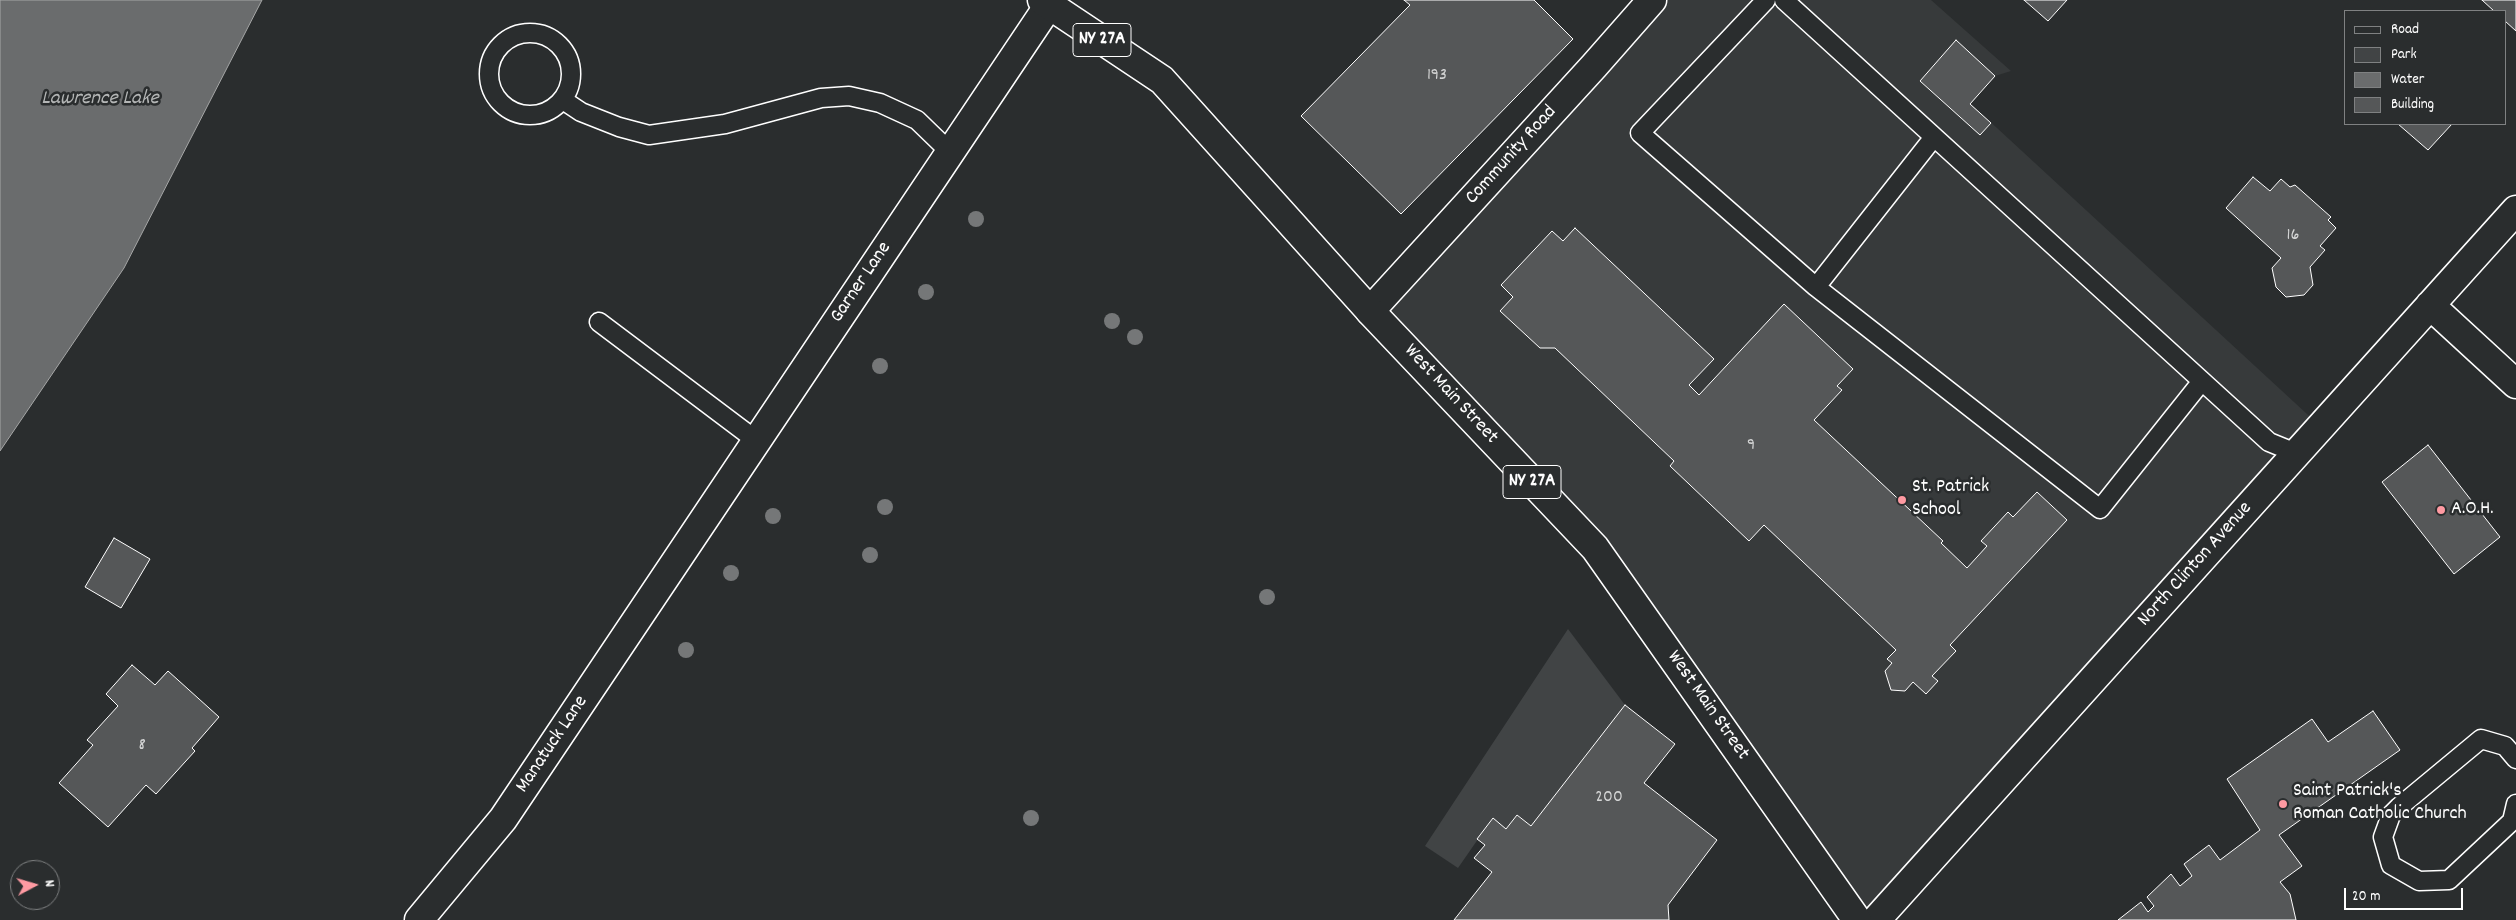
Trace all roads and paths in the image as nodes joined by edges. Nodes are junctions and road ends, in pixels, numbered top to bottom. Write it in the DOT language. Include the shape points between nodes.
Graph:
graph roads {
  1 [pos="1652,0"];
  2 [pos="1766,0"];
  3 [pos="1784,0"];
  4 [pos="1045,2"];
  5 [pos="563,100"];
  6 [pos="1934,137"];
  7 [pos="950,152"];
  8 [pos="2516,210"];
  9 [pos="1816,286"];
  10 [pos="2430,305"];
  11 [pos="1370,311"];
  12 [pos="599,322"];
  13 [pos="2202,381"];
  14 [pos="2516,384"];
  15 [pos="757,441"];
  16 [pos="2296,453"];
  17 [pos="676,562"];
  18 [pos="2516,759"];
  19 [pos="2516,804"];
  20 [pos="419,920"];
  21 [pos="1857,920"];
  22 [pos="1876,920"];
  1 -- 11 [label="main road, Community Road"];
  2 -- 9 [label="lane" via="1640,133"];
  3 -- 6 [label="lane"];
  4 -- 7 [label="main road, Garner Lane"];
  4 -- 11 [label="main road, West Main Street / NY 27A" via="1162,80"];
  5 -- 5 [label="lane" via="570,87 572,71 568,58 553,40 542,34 521,33 504,42 494,54 489,76 494,95 508,110 535,116 549,111"];
  5 -- 7 [label="lane" via="581,112 619,128 649,135 725,124 821,98 849,96 880,102 918,120"];
  6 -- 9 [label="lane"];
  6 -- 13 [label="lane"];
  7 -- 15 [label="main road, Garner Lane"];
  8 -- 10 [label="main road, North Clinton Avenue"];
  9 -- 13 [label="lane" via="2100,509"];
  10 -- 14 [label="main road"];
  10 -- 16 [label="main road, North Clinton Avenue"];
  11 -- 21 [label="main road, West Main Street / NY 27A" via="1595,548"];
  12 -- 15 [label="lane"];
  13 -- 16 [label="lane" via="2269,442"];
  15 -- 17 [label="main road, Garner Lane"];
  16 -- 22 [label="main road, North Clinton Avenue"];
  17 -- 20 [label="main road, Manatuck Lane" via="503,819"];
  18 -- 19 [label="lane" via="2505,746 2481,739 2399,807 2391,815 2383,837 2391,865 2419,881 2449,880 2512,821"];
}
